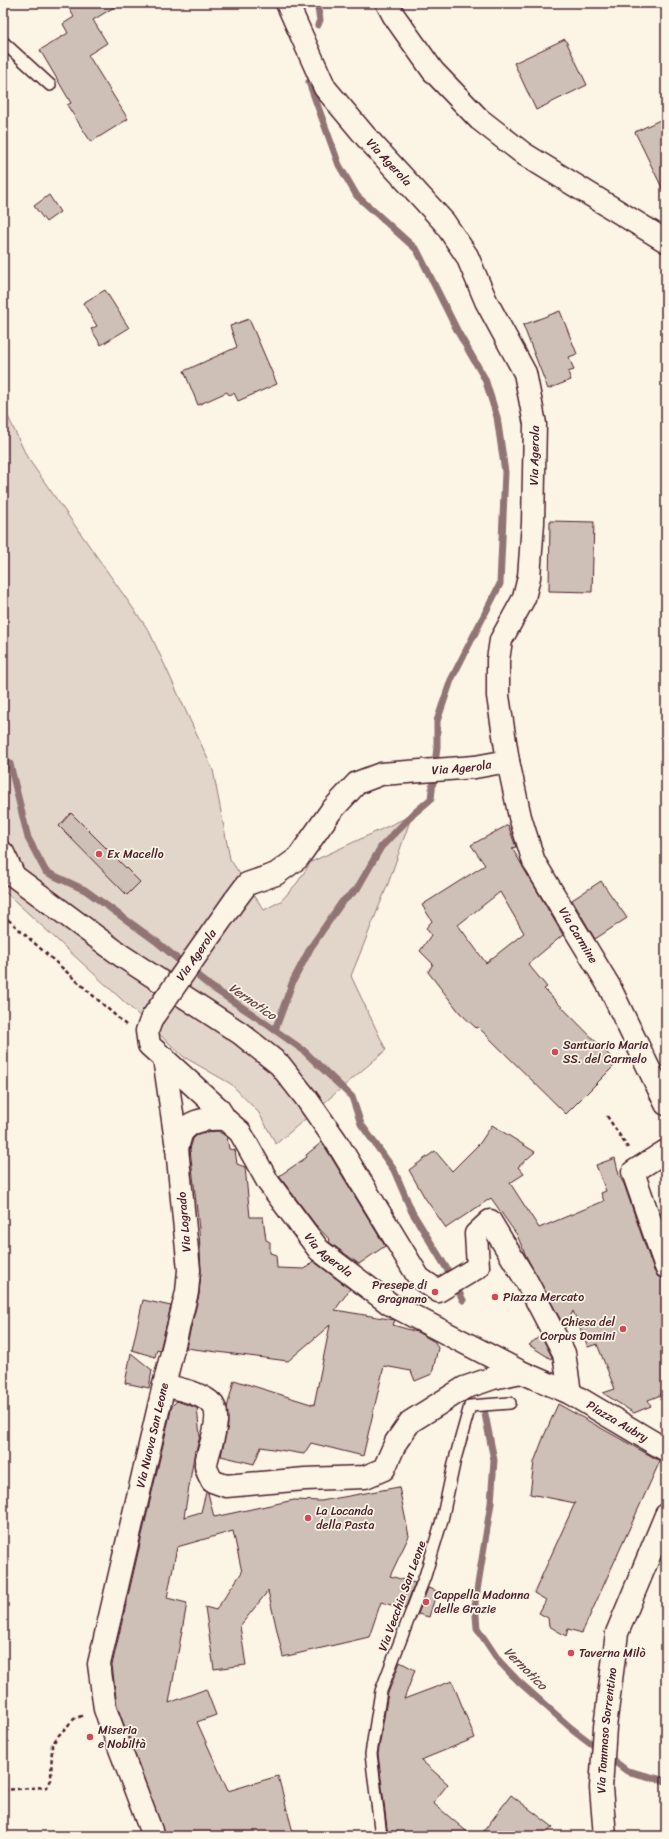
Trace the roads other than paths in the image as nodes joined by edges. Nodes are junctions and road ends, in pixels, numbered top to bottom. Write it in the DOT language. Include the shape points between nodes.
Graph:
graph roads {
  1 [pos="287,3"];
  2 [pos="387,3"];
  3 [pos="3,42"];
  4 [pos="50,85"];
  5 [pos="666,241"];
  6 [pos="508,761"];
  7 [pos="3,852"];
  8 [pos="156,1051"];
  9 [pos="666,1104"];
  10 [pos="225,1119"];
  11 [pos="177,1148"];
  12 [pos="666,1151"];
  13 [pos="666,1267"];
  14 [pos="521,1372"];
  15 [pos="164,1385"];
  16 [pos="570,1393"];
  17 [pos="510,1402"];
  18 [pos="666,1450"];
  19 [pos="666,1515"];
  20 [pos="153,1836"];
  21 [pos="381,1836"];
  22 [pos="605,1836"];
  1 -- 6 [label="street, Via Agerola" via="325,88 444,222 467,256 486,301 525,373 535,424 533,523 528,584 524,598 501,640 498,660 498,696"];
  2 -- 5 [label="street" via="433,71 479,120 524,154"];
  3 -- 4 [label="lane"];
  6 -- 8 [label="street, Via Agerola, bridge" via="475,767 381,774 357,783 331,811 298,858 276,874 247,884 152,1018 147,1031"];
  6 -- 9 [label="street, Via Carmine" via="520,817 534,862 609,986"];
  7 -- 16 [label="street" via="14,876 122,956 240,1033 280,1065 336,1141 419,1278 438,1291 478,1267 476,1234 490,1221 527,1282 564,1353"];
  8 -- 10 [label="street, Via Agerola" via="218,1108"];
  8 -- 11 [label="street, Via Logrado"];
  10 -- 11 [label="street" via="212,1118 200,1121 184,1130"];
  10 -- 14 [label="street, Via Agerola" via="240,1132 268,1182 319,1250 390,1304"];
  11 -- 15 [label="street, Via Logrado" via="189,1270 187,1292"];
  12 -- 13 [label="street" via="633,1172"];
  14 -- 15 [label="street, Via Nuova San Leone" via="464,1388 410,1422 396,1442 384,1469 378,1472 365,1477 226,1486 212,1481 206,1465 216,1423 215,1410 211,1402 192,1392"];
  14 -- 16 [label="street"];
  15 -- 20 [label="street, Via Nuova San Leone" via="99,1664 105,1709"];
  16 -- 18 [label="street, Piazza Aubry"];
  17 -- 21 [label="lane, Via Vecchia San Leone" via="470,1406 440,1527 381,1691 371,1754"];
  19 -- 22 [label="street, Via Tommaso Sorrentino" via="617,1633 605,1727 601,1788"];
}
